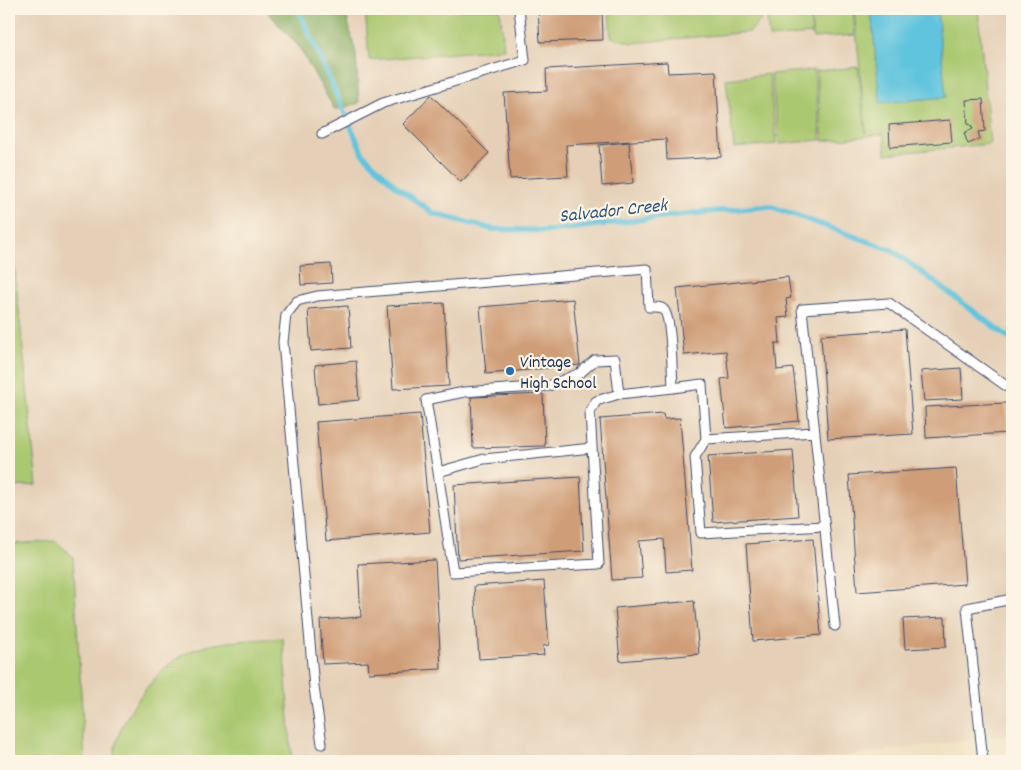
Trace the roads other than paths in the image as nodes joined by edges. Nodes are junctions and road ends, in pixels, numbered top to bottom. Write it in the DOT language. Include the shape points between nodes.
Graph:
graph roads {
  1 [pos="519,9"];
  2 [pos="322,134"];
  3 [pos="672,388"];
  4 [pos="1012,390"];
  5 [pos="619,394"];
  6 [pos="816,432"];
  7 [pos="706,439"];
  8 [pos="592,448"];
  9 [pos="438,472"];
  10 [pos="824,526"];
  11 [pos="1012,599"];
  12 [pos="835,626"];
  13 [pos="322,744"];
  14 [pos="983,761"];
  1 -- 2 [label="lane" via="525,60 375,106"];
  3 -- 5 [label="lane"];
  3 -- 7 [label="lane" via="702,384"];
  3 -- 13 [label="lane" via="668,324 664,310 649,307 647,268 317,296 297,301 286,316 283,342"];
  4 -- 6 [label="lane" via="889,303 802,309"];
  5 -- 8 [label="lane" via="596,401 590,412"];
  5 -- 9 [label="lane" via="615,359 595,360 580,373 549,386 464,392 426,400"];
  6 -- 7 [label="lane"];
  6 -- 10 [label="lane"];
  7 -- 10 [label="lane" via="695,457 701,532"];
  8 -- 9 [label="lane" via="484,459"];
  8 -- 9 [label="lane" via="599,564 453,572"];
  10 -- 12 [label="lane"];
  11 -- 14 [label="lane" via="967,608"];
}
